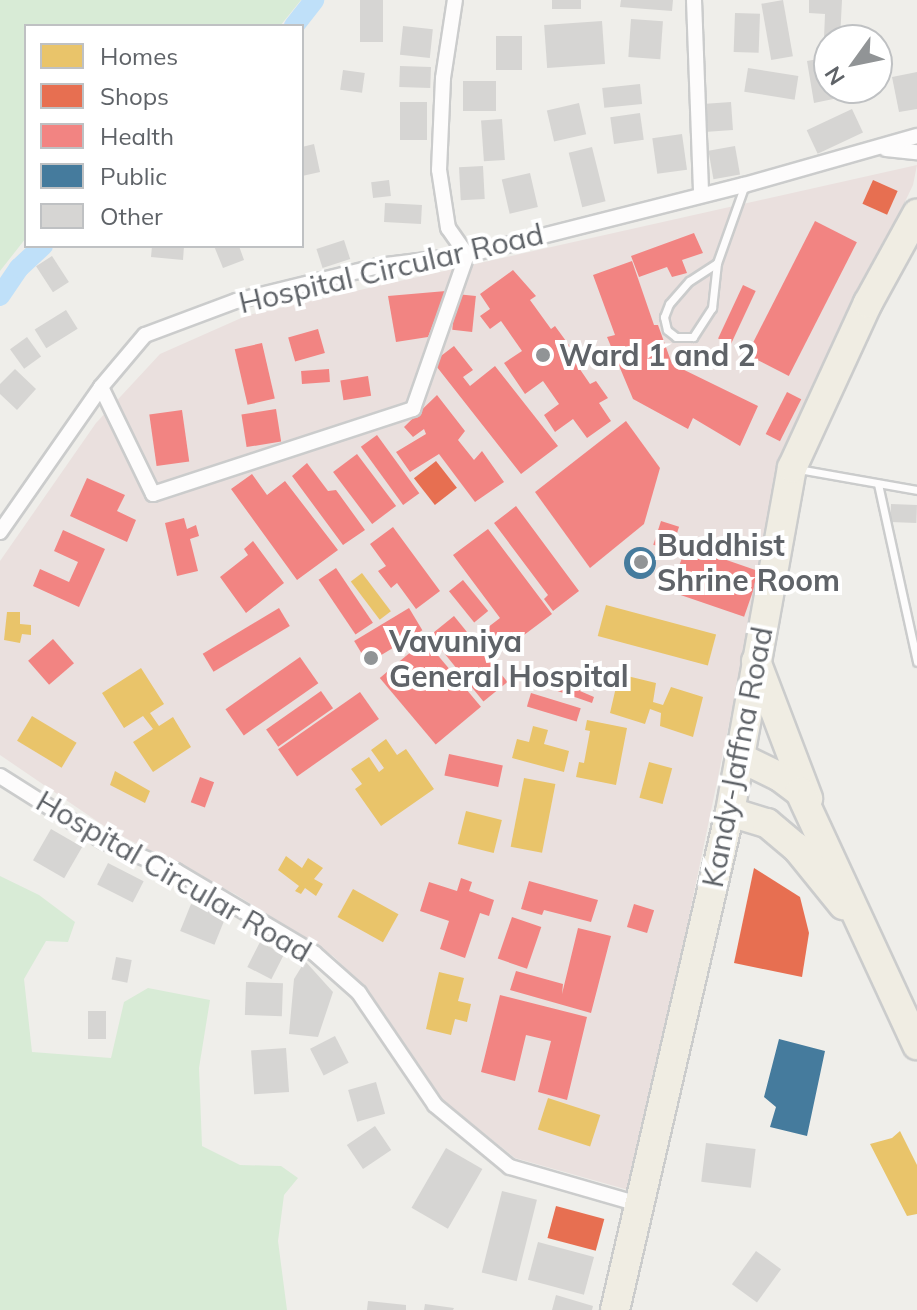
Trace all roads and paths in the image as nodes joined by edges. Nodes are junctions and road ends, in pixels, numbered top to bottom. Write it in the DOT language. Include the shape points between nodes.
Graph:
graph roads {
  1 [pos="455,0"];
  2 [pos="694,0"];
  3 [pos="917,136"];
  4 [pos="878,149"];
  5 [pos="917,152"];
  6 [pos="744,185"];
  7 [pos="701,195"];
  8 [pos="916,219"];
  9 [pos="467,255"];
  10 [pos="717,263"];
  11 [pos="101,387"];
  12 [pos="792,468"];
  13 [pos="878,484"];
  14 [pos="917,490"];
  15 [pos="0,532"];
  16 [pos="755,660"];
  17 [pos="917,662"];
  18 [pos="739,757"];
  19 [pos="0,776"];
  20 [pos="730,812"];
  21 [pos="829,850"];
  22 [pos="861,927"];
  23 [pos="917,1045"];
  24 [pos="638,1204"];
  25 [pos="615,1310"];
  1 -- 9 [label="street" via="443,78 439,170 448,228"];
  2 -- 7 [label="street"];
  3 -- 4 [label="street, Hospital Circular Road"];
  4 -- 5 [label="street, Hospital Circular Road"];
  4 -- 6 [label="street, Hospital Circular Road"];
  6 -- 7 [label="street, Hospital Circular Road"];
  6 -- 10 [label="lane"];
  7 -- 9 [label="street, Hospital Circular Road"];
  8 -- 12 [label="highway, Kandy-Jaffna Road" via="868,303"];
  9 -- 11 [label="street, Hospital Circular Road" via="378,266 236,301 145,335"];
  9 -- 11 [label="street" via="413,409 153,494"];
  10 -- 10 [label="lane" via="712,308 704,326 693,337 676,337 667,330 664,317 669,304 689,281"];
  11 -- 15 [label="street, Hospital Circular Road"];
  12 -- 13 [label="lane"];
  12 -- 16 [label="highway, Kandy-Jaffna Road"];
  13 -- 14 [label="lane"];
  13 -- 17 [label="lane"];
  16 -- 18 [label="highway, Kandy-Jaffna Road"];
  16 -- 21 [label="highway"];
  18 -- 20 [label="highway, Kandy-Jaffna Road"];
  18 -- 21 [label="highway" via="800,792"];
  19 -- 24 [label="street, Hospital Circular Road" via="103,841 176,871 314,953 359,993 435,1105 510,1167"];
  20 -- 22 [label="highway" via="767,823 796,847"];
  20 -- 24 [label="highway, Kandy-Jaffna Road"];
  21 -- 22 [label="highway"];
  22 -- 23 [label="highway"];
  24 -- 25 [label="highway, Kandy-Jaffna Road"];
}
